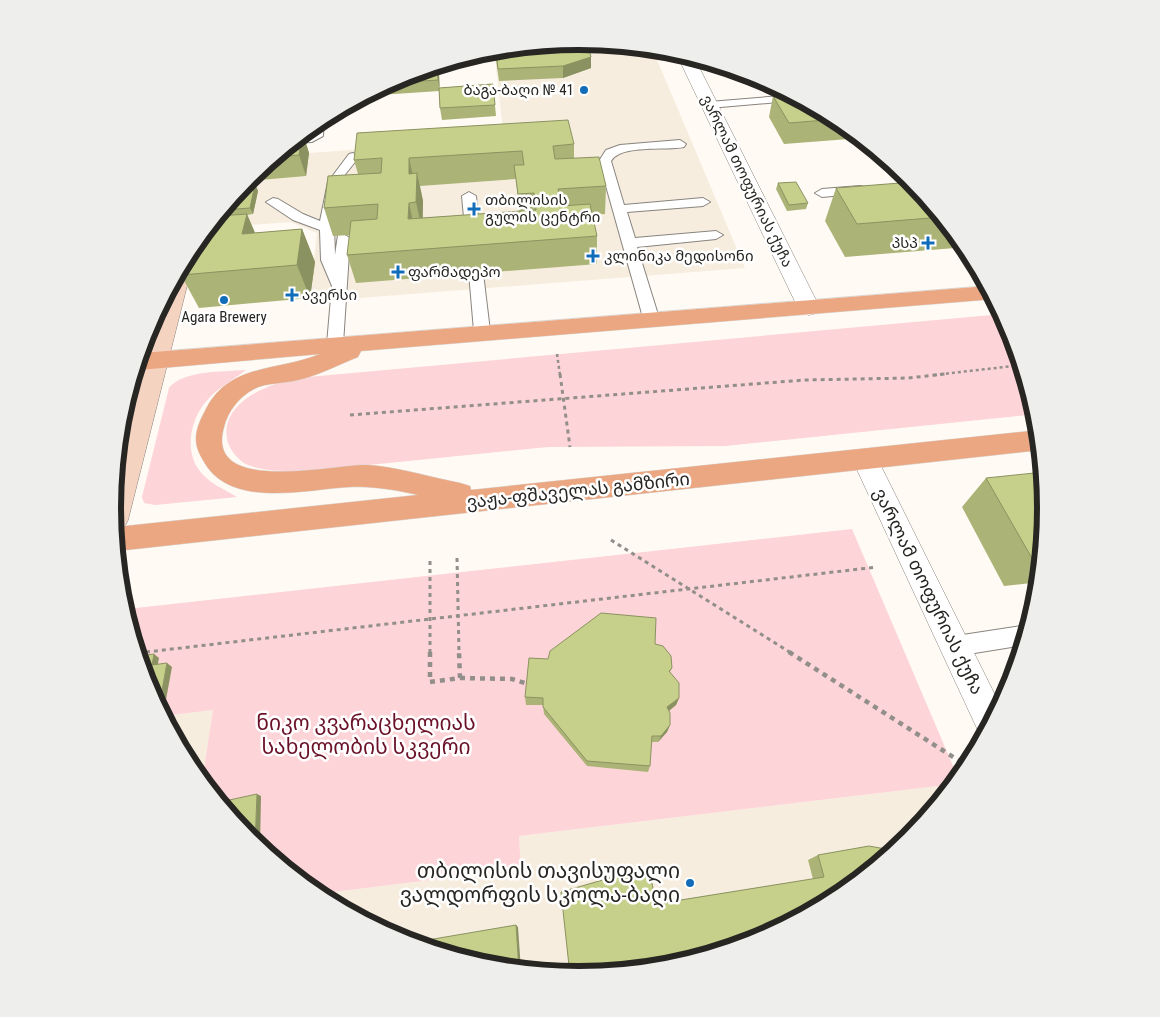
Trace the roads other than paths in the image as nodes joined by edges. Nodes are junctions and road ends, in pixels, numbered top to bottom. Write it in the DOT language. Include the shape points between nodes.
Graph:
graph roads {
  1 [pos="690,64"];
  2 [pos="787,99"];
  3 [pos="709,105"];
  4 [pos="680,144"];
  5 [pos="353,158"];
  6 [pos="869,189"];
  7 [pos="822,193"];
  8 [pos="469,196"];
  9 [pos="273,202"];
  10 [pos="703,202"];
  11 [pos="619,209"];
  12 [pos="328,228"];
  13 [pos="716,235"];
  14 [pos="343,238"];
  15 [pos="473,242"];
  16 [pos="630,243"];
  17 [pos="476,273"];
  18 [pos="340,287"];
  19 [pos="985,294"];
  20 [pos="809,308"];
  21 [pos="163,319"];
  22 [pos="652,320"];
  23 [pos="482,331"];
  24 [pos="375,340"];
  25 [pos="335,344"];
  26 [pos="148,361"];
  27 [pos="1034,441"];
  28 [pos="865,458"];
  29 [pos="122,483"];
  30 [pos="488,500"];
  31 [pos="122,538"];
  32 [pos="1020,636"];
  33 [pos="956,646"];
  34 [pos="989,716"];
  1 -- 3 [label="street, ვარლამ თოფურიას ქუჩა"];
  2 -- 3 [label="lane"];
  3 -- 20 [label="street, ვარლამ თოფურიას ქუჩა"];
  4 -- 11 [label="lane" via="610,152 605,161"];
  5 -- 12 [label="lane" via="335,180"];
  6 -- 7 [label="lane"];
  8 -- 15 [label="lane"];
  9 -- 12 [label="lane" via="298,217"];
  10 -- 11 [label="lane"];
  11 -- 16 [label="lane"];
  12 -- 18 [label="lane" via="326,250"];
  13 -- 16 [label="lane"];
  14 -- 18 [label="lane"];
  16 -- 22 [label="lane"];
  17 -- 23 [label="lane"];
  18 -- 25 [label="lane"];
  19 -- 20 [label="main road"];
  20 -- 22 [label="main road"];
  21 -- 26 [label="street"];
  22 -- 23 [label="main road"];
  23 -- 24 [label="main road"];
  24 -- 25 [label="main road"];
  24 -- 30 [label="main road" via="303,370 268,375 246,383 218,407 208,437 210,452 220,466 238,478 261,482 366,476"];
  25 -- 26 [label="main road"];
  26 -- 29 [label="street"];
  27 -- 28 [label="main road, ვაჟა-ფშაველას გამზირი"];
  28 -- 30 [label="main road, ვაჟა-ფშაველას გამზირი"];
  28 -- 33 [label="street, ვარლამ თოფურიას ქუჩა"];
  30 -- 31 [label="main road, ვაჟა-ფშაველას გამზირი"];
  32 -- 33 [label="lane"];
  33 -- 34 [label="street, ვარლამ თოფურიას ქუჩა"];
}
